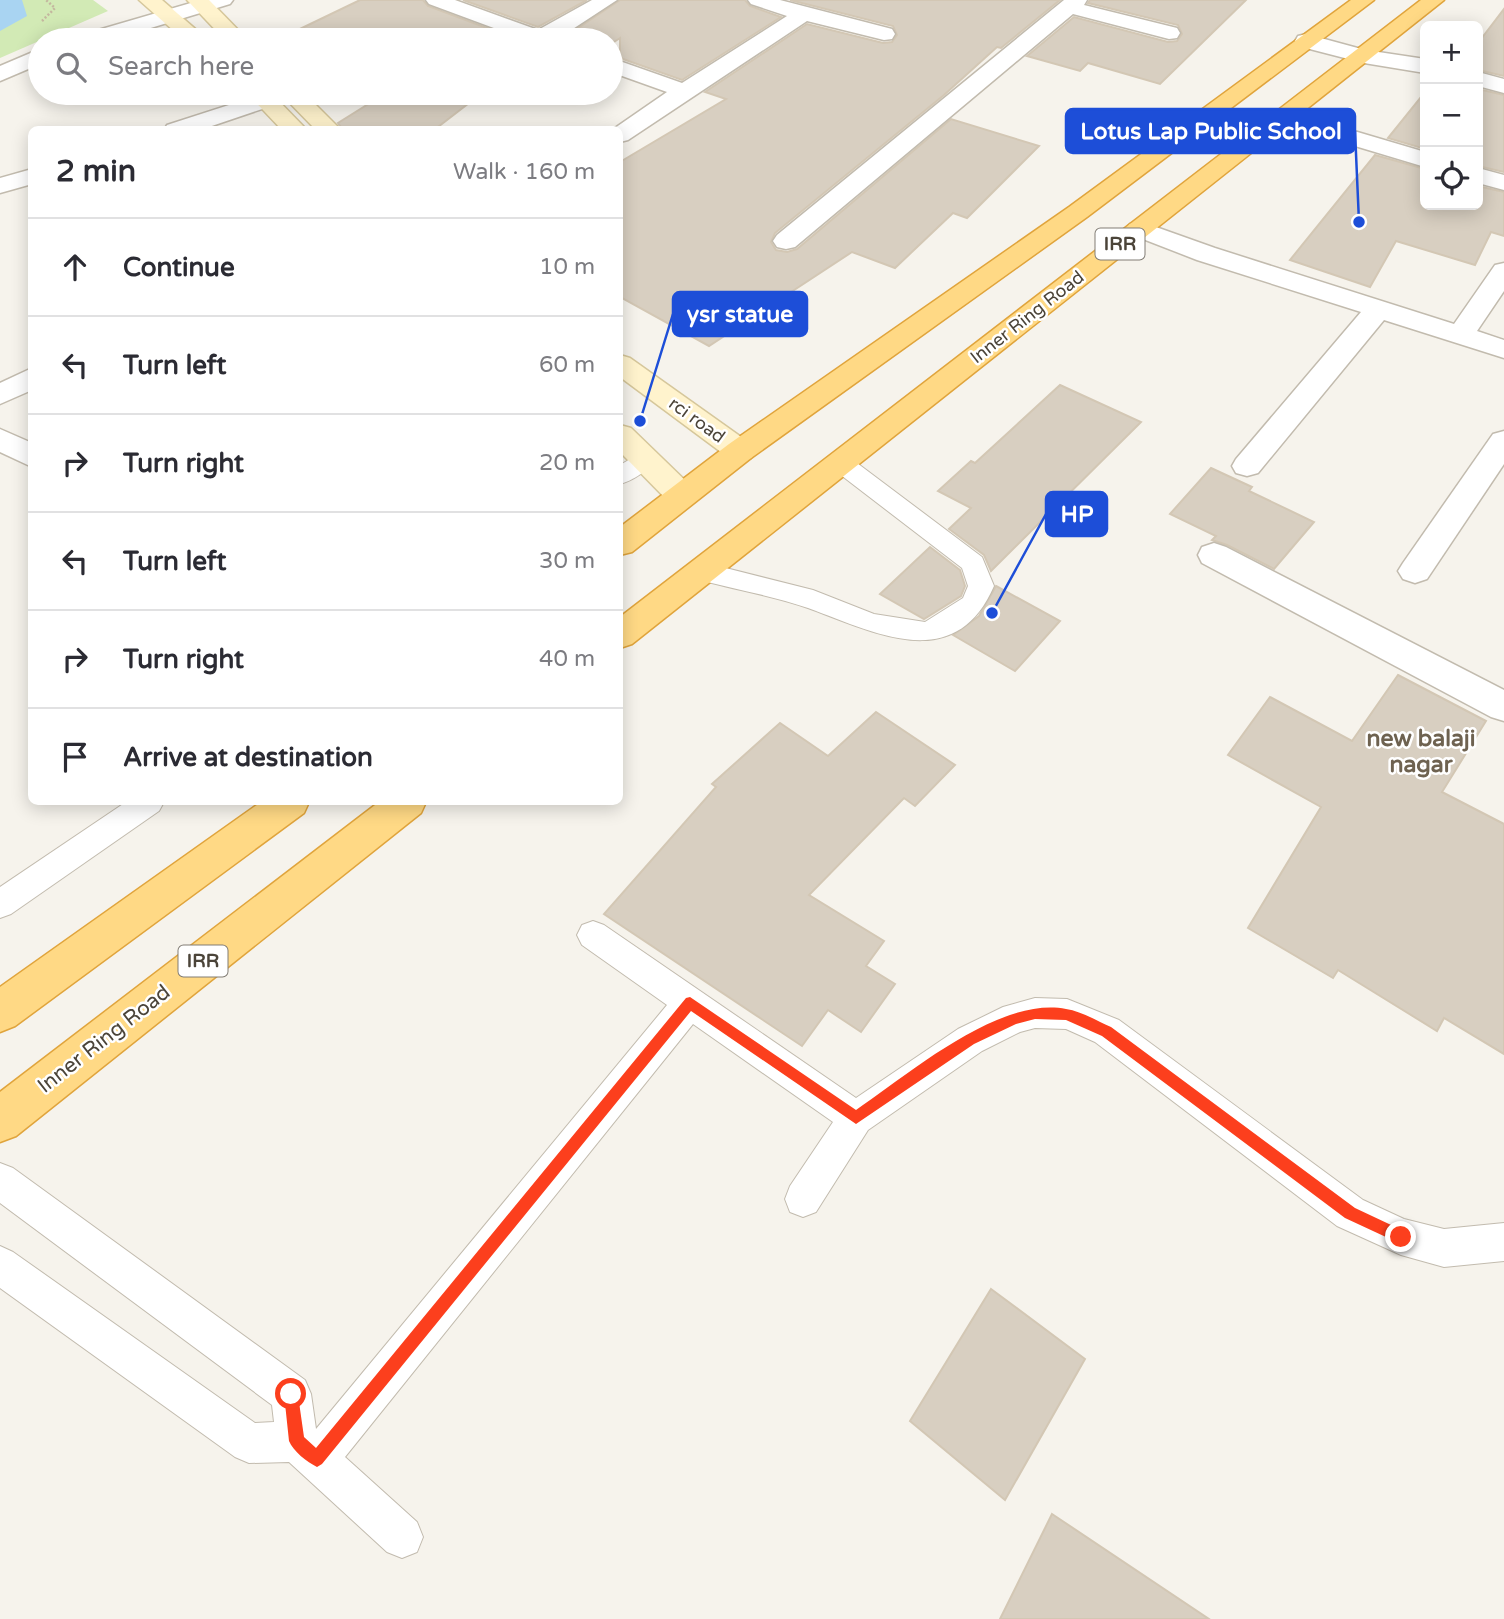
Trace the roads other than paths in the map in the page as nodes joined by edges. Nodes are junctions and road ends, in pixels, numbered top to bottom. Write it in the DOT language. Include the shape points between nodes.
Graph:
graph roads {
  1 [pos="149,0"];
  2 [pos="436,0"];
  3 [pos="607,0"];
  4 [pos="758,0"];
  5 [pos="1364,0"];
  6 [pos="1434,0"];
  7 [pos="208,2"];
  8 [pos="1073,3"];
  9 [pos="804,14"];
  10 [pos="169,16"];
  11 [pos="129,28"];
  12 [pos="183,28"];
  13 [pos="228,28"];
  14 [pos="512,28"];
  15 [pos="560,28"];
  16 [pos="1169,33"];
  17 [pos="884,34"];
  18 [pos="1306,41"];
  19 [pos="1364,56"];
  20 [pos="28,61"];
  21 [pos="1420,65"];
  22 [pos="623,69"];
  23 [pos="0,74"];
  24 [pos="1483,80"];
  25 [pos="1504,86"];
  26 [pos="684,91"];
  27 [pos="239,105"];
  28 [pos="271,105"];
  29 [pos="304,105"];
  30 [pos="1283,117"];
  31 [pos="185,126"];
  32 [pos="292,126"];
  33 [pos="326,126"];
  34 [pos="623,133"];
  35 [pos="1420,158"];
  36 [pos="28,177"];
  37 [pos="1483,177"];
  38 [pos="1504,183"];
  39 [pos="0,186"];
  40 [pos="1139,229"];
  41 [pos="786,241"];
  42 [pos="1504,271"];
  43 [pos="1379,308"];
  44 [pos="1461,334"];
  45 [pos="1504,349"];
  46 [pos="623,366"];
  47 [pos="28,379"];
  48 [pos="0,395"];
  49 [pos="0,439"];
  50 [pos="1504,441"];
  51 [pos="623,443"];
  52 [pos="740,451"];
  53 [pos="28,455"];
  54 [pos="841,463"];
  55 [pos="1247,466"];
  56 [pos="632,467"];
  57 [pos="681,495"];
  58 [pos="623,542"];
  59 [pos="1214,555"];
  60 [pos="702,571"];
  61 [pos="1415,571"];
  62 [pos="623,633"];
  63 [pos="1504,707"];
  64 [pos="145,805"];
  65 [pos="286,805"];
  66 [pos="403,805"];
  67 [pos="0,904"];
  68 [pos="593,935"];
  69 [pos="690,1003"];
  70 [pos="0,1012"];
  71 [pos="856,1118"];
  72 [pos="0,1120"];
  73 [pos="0,1181"];
  74 [pos="803,1199"];
  75 [pos="1504,1242"];
  76 [pos="0,1265"];
  77 [pos="307,1450"];
  78 [pos="402,1537"];
  1 -- 10 [label="main road"];
  2 -- 14 [label="street"];
  3 -- 15 [label="street"];
  4 -- 9 [label="street"];
  5 -- 18 [label="highway, IRR"];
  6 -- 19 [label="highway, Inner Ring Road / IRR"];
  7 -- 10 [label="street"];
  7 -- 13 [label="main road"];
  8 -- 16 [label="street"];
  8 -- 41 [label="street"];
  9 -- 17 [label="street"];
  9 -- 26 [label="street"];
  10 -- 11 [label="street"];
  10 -- 12 [label="main road"];
  18 -- 19 [label="street"];
  18 -- 52 [label="highway, IRR" via="1078,212"];
  19 -- 21 [label="street"];
  19 -- 30 [label="highway, Inner Ring Road / IRR"];
  20 -- 23 [label="street"];
  22 -- 26 [label="street"];
  24 -- 25 [label="street"];
  26 -- 34 [label="street"];
  27 -- 31 [label="street"];
  28 -- 32 [label="main road"];
  29 -- 33 [label="main road"];
  30 -- 35 [label="street"];
  30 -- 40 [label="highway, Inner Ring Road / IRR"];
  36 -- 39 [label="street"];
  37 -- 38 [label="street"];
  40 -- 43 [label="street"];
  40 -- 54 [label="highway, Inner Ring Road / IRR"];
  42 -- 44 [label="street"];
  43 -- 44 [label="street"];
  43 -- 55 [label="street"];
  44 -- 45 [label="street"];
  46 -- 52 [label="main road, rci road"];
  47 -- 48 [label="street"];
  49 -- 53 [label="street"];
  50 -- 61 [label="street"];
  51 -- 56 [label="main road"];
  52 -- 57 [label="highway, IRR"];
  54 -- 60 [label="highway, Inner Ring Road / IRR"];
  54 -- 60 [label="lane" via="973,563 981,586 973,604 928,632 871,623 813,600"];
  56 -- 57 [label="main road"];
  57 -- 58 [label="highway, IRR"];
  59 -- 63 [label="street"];
  60 -- 62 [label="highway, Inner Ring Road / IRR"];
  64 -- 67 [label="lane"];
  65 -- 70 [label="highway"];
  66 -- 72 [label="highway, Inner Ring Road / IRR"];
  68 -- 69 [label="lane"];
  69 -- 71 [label="lane"];
  69 -- 77 [label="lane"];
  71 -- 74 [label="lane"];
  71 -- 75 [label="lane" via="970,1040 1015,1018 1067,1014 1107,1031 1350,1213 1401,1237 1444,1248"];
  73 -- 77 [label="lane" via="291,1394"];
  76 -- 77 [label="lane" via="249,1443"];
  77 -- 78 [label="lane"];
}
